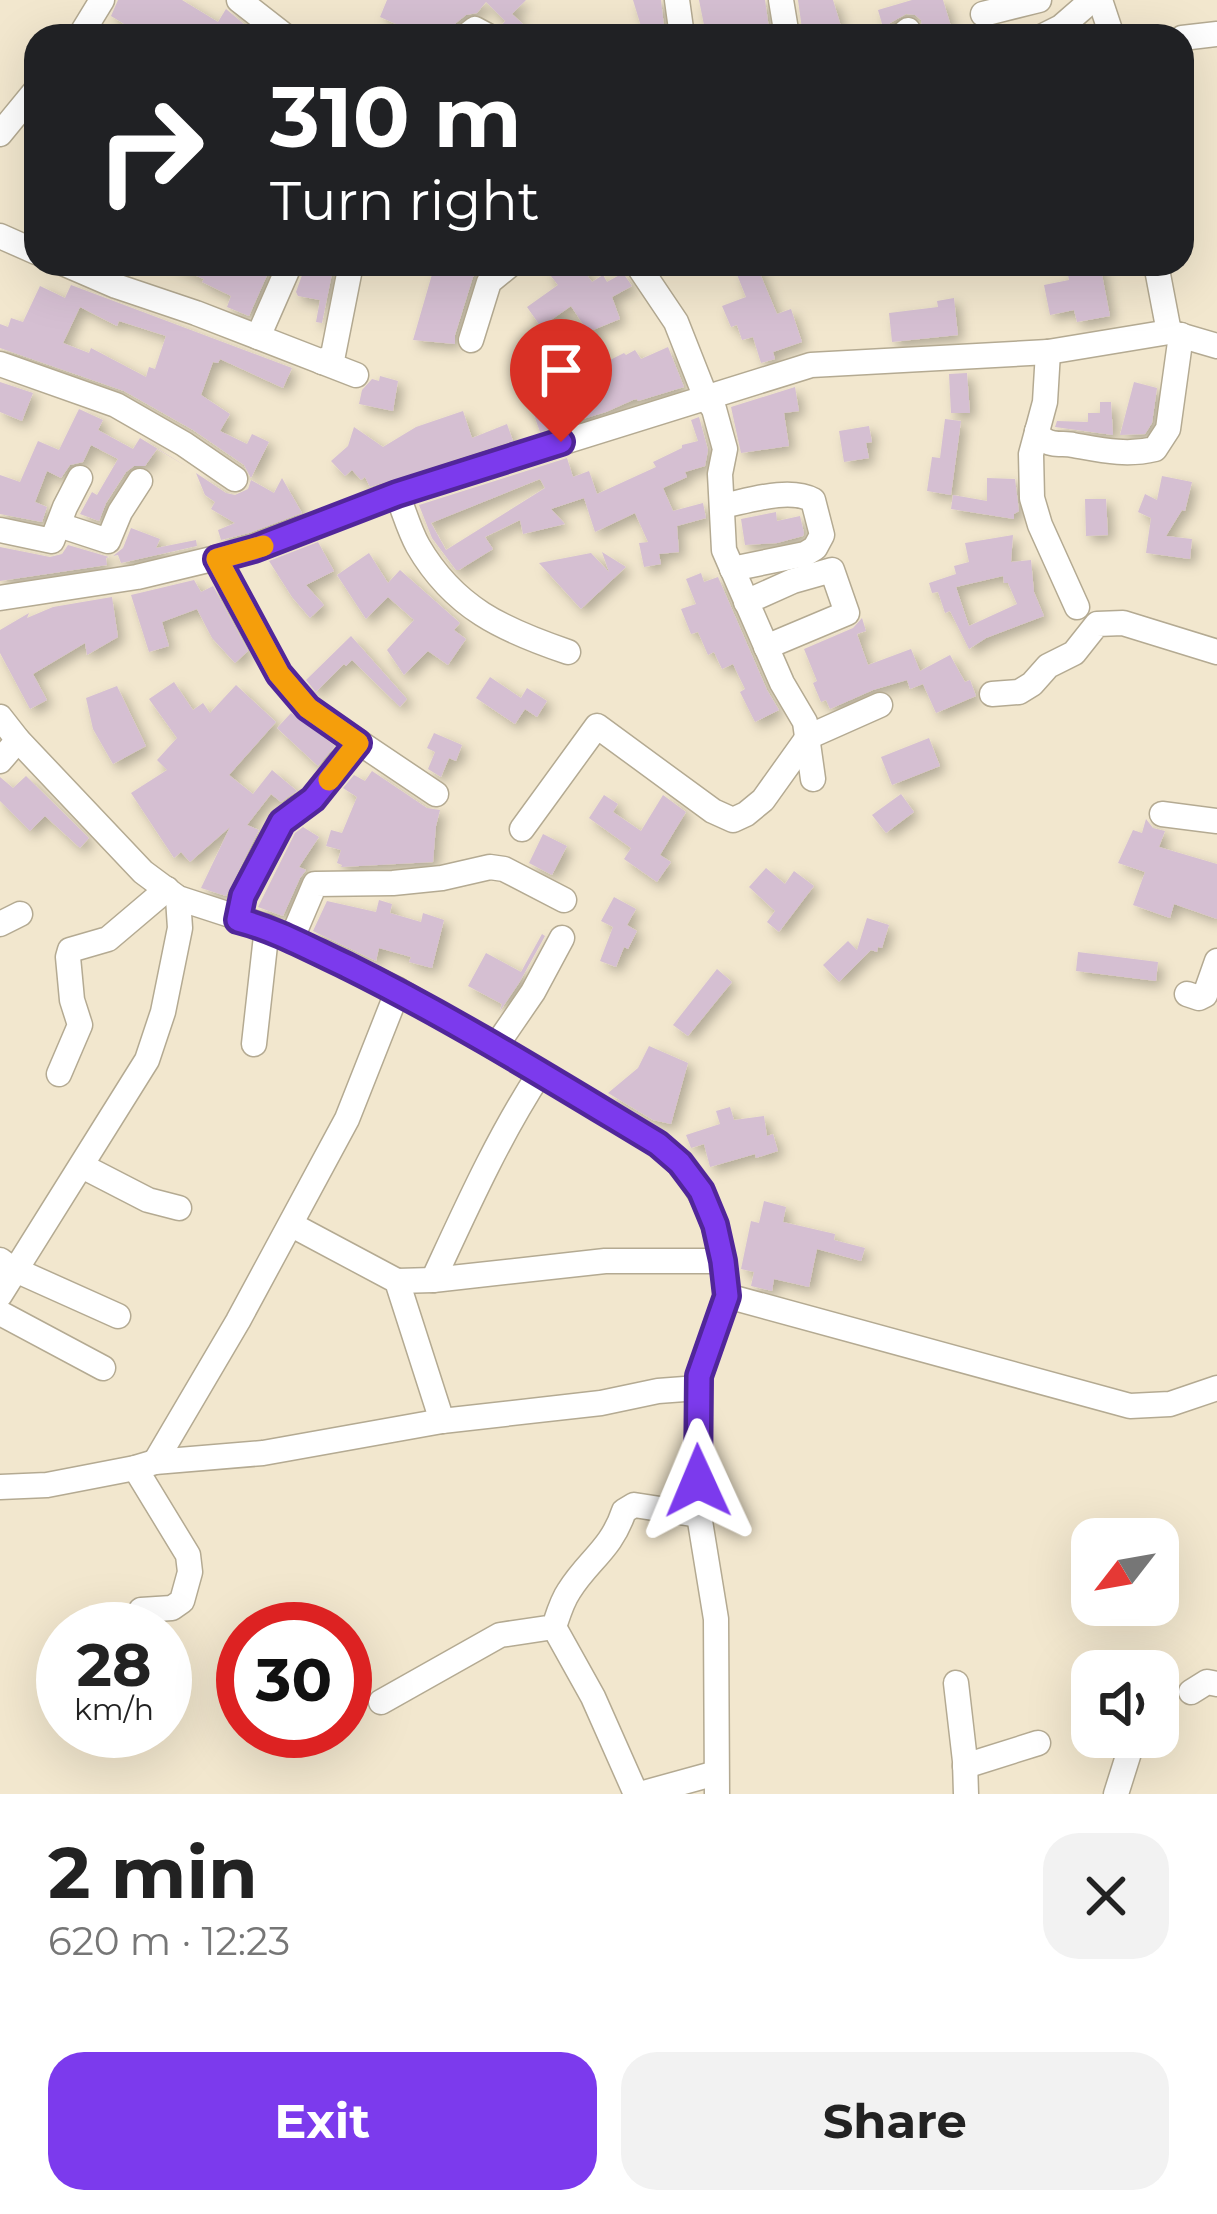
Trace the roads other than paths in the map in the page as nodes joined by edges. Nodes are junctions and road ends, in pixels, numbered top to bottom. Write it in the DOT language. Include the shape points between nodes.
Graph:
graph roads {
  1 [pos="239,0"];
  2 [pos="1039,0"];
  3 [pos="1087,4"];
  4 [pos="983,14"];
  5 [pos="270,24"];
  6 [pos="1064,24"];
  7 [pos="24,105"];
  8 [pos="0,134"];
  9 [pos="93,276"];
  10 [pos="285,276"];
  11 [pos="349,276"];
  12 [pos="497,276"];
  13 [pos="645,276"];
  14 [pos="1159,276"];
  15 [pos="1175,334"];
  16 [pos="258,337"];
  17 [pos="471,340"];
  18 [pos="1217,346"];
  19 [pos="1048,352"];
  20 [pos="322,362"];
  21 [pos="0,364"];
  22 [pos="356,375"];
  23 [pos="706,398"];
  24 [pos="1037,431"];
  25 [pos="80,478"];
  26 [pos="235,479"];
  27 [pos="140,481"];
  28 [pos="397,494"];
  29 [pos="722,506"];
  30 [pos="59,525"];
  31 [pos="0,530"];
  32 [pos="217,559"];
  33 [pos="732,568"];
  34 [pos="0,598"];
  35 [pos="746,602"];
  36 [pos="1077,607"];
  37 [pos="766,647"];
  38 [pos="568,652"];
  39 [pos="1217,652"];
  40 [pos="992,694"];
  41 [pos="880,705"];
  42 [pos="0,717"];
  43 [pos="808,737"];
  44 [pos="18,740"];
  45 [pos="358,743"];
  46 [pos="0,761"];
  47 [pos="813,779"];
  48 [pos="436,794"];
  49 [pos="1162,814"];
  50 [pos="1217,820"];
  51 [pos="522,829"];
  52 [pos="172,894"];
  53 [pos="564,900"];
  54 [pos="238,920"];
  55 [pos="267,927"];
  56 [pos="292,938"];
  57 [pos="562,938"];
  58 [pos="1217,961"];
  59 [pos="398,990"];
  60 [pos="1187,994"];
  61 [pos="254,1044"];
  62 [pos="496,1046"];
  63 [pos="540,1073"];
  64 [pos="59,1074"];
  65 [pos="82,1166"];
  66 [pos="179,1208"];
  67 [pos="292,1225"];
  68 [pos="723,1261"];
  69 [pos="8,1264"];
  70 [pos="433,1280"];
  71 [pos="397,1281"];
  72 [pos="0,1294"];
  73 [pos="727,1296"];
  74 [pos="0,1313"];
  75 [pos="118,1316"];
  76 [pos="103,1368"];
  77 [pos="698,1388"];
  78 [pos="1217,1390"];
  79 [pos="442,1421"];
  80 [pos="145,1465"];
  81 [pos="0,1487"];
  82 [pos="699,1515"];
  83 [pos="180,1602"];
  84 [pos="554,1627"];
  85 [pos="956,1683"];
  86 [pos="1217,1684"];
  87 [pos="1191,1692"];
  88 [pos="381,1702"];
  89 [pos="1038,1743"];
  90 [pos="1127,1758"];
  91 [pos="965,1766"];
  92 [pos="717,1783"];
  93 [pos="638,1794"];
  94 [pos="966,1794"];
  95 [pos="1116,1794"];
  1 -- 5 [label="street"];
  2 -- 4 [label="street"];
  3 -- 6 [label="street"];
  7 -- 8 [label="street"];
  9 -- 16 [label="street"];
  10 -- 16 [label="street"];
  11 -- 20 [label="street" via="333,356"];
  12 -- 17 [label="street"];
  13 -- 23 [label="street" via="676,322"];
  14 -- 15 [label="street"];
  15 -- 18 [label="street"];
  15 -- 19 [label="street"];
  15 -- 24 [label="street" via="1168,429 1155,449 1097,451 1054,444"];
  16 -- 20 [label="street"];
  19 -- 23 [label="street" via="811,365"];
  19 -- 24 [label="street"];
  20 -- 22 [label="street"];
  21 -- 26 [label="street" via="116,404"];
  23 -- 28 [label="street"];
  23 -- 29 [label="street" via="725,449"];
  24 -- 36 [label="street" via="1032,498"];
  25 -- 30 [label="street"];
  27 -- 30 [label="street" via="108,542"];
  28 -- 32 [label="street"];
  28 -- 38 [label="street" via="417,545 460,601"];
  29 -- 33 [label="street"];
  29 -- 33 [label="street" via="806,495 822,535 806,554"];
  30 -- 31 [label="street" via="52,541"];
  32 -- 34 [label="street"];
  32 -- 45 [label="street" via="279,674 308,708"];
  33 -- 35 [label="street"];
  35 -- 37 [label="street"];
  35 -- 37 [label="street" via="832,570 847,613"];
  37 -- 43 [label="street"];
  39 -- 40 [label="street" via="1123,623 1097,624 1032,684"];
  41 -- 43 [label="street"];
  42 -- 44 [label="street"];
  43 -- 47 [label="street"];
  43 -- 51 [label="street" via="763,800 733,820 597,726"];
  44 -- 46 [label="street"];
  44 -- 52 [label="street"];
  45 -- 48 [label="street"];
  45 -- 54 [label="street" via="313,799 282,822"];
  49 -- 50 [label="street"];
  52 -- 54 [label="street"];
  52 -- 64 [label="street" via="109,939 70,950 80,1025"];
  52 -- 65 [label="street" via="180,928 163,1012 147,1060"];
  53 -- 56 [label="street" via="490,867 393,883 315,884"];
  54 -- 55 [label="street"];
  55 -- 56 [label="street"];
  55 -- 61 [label="street"];
  56 -- 59 [label="street"];
  57 -- 62 [label="street"];
  58 -- 60 [label="street" via="1204,995"];
  59 -- 62 [label="street"];
  59 -- 67 [label="street" via="347,1118"];
  62 -- 63 [label="street"];
  63 -- 68 [label="street" via="680,1163 701,1191"];
  63 -- 70 [label="street"];
  65 -- 66 [label="street"];
  65 -- 69 [label="street"];
  67 -- 71 [label="street"];
  67 -- 80 [label="street"];
  68 -- 70 [label="street" via="605,1261"];
  68 -- 73 [label="street"];
  69 -- 72 [label="street"];
  69 -- 75 [label="street"];
  70 -- 71 [label="street"];
  71 -- 79 [label="street"];
  73 -- 77 [label="street"];
  73 -- 78 [label="street" via="1130,1406"];
  74 -- 76 [label="street"];
  77 -- 79 [label="street"];
  77 -- 82 [label="street"];
  79 -- 80 [label="street"];
  80 -- 81 [label="street"];
  80 -- 83 [label="street" via="188,1555"];
  82 -- 84 [label="street" via="634,1505 624,1511 603,1552 568,1591"];
  82 -- 92 [label="street" via="716,1619"];
  84 -- 88 [label="street" via="500,1636"];
  84 -- 93 [label="street"];
  85 -- 91 [label="street"];
  86 -- 87 [label="street"];
  89 -- 91 [label="street"];
  90 -- 95 [label="street"];
  91 -- 94 [label="street"];
  92 -- 93 [label="street"];
}
